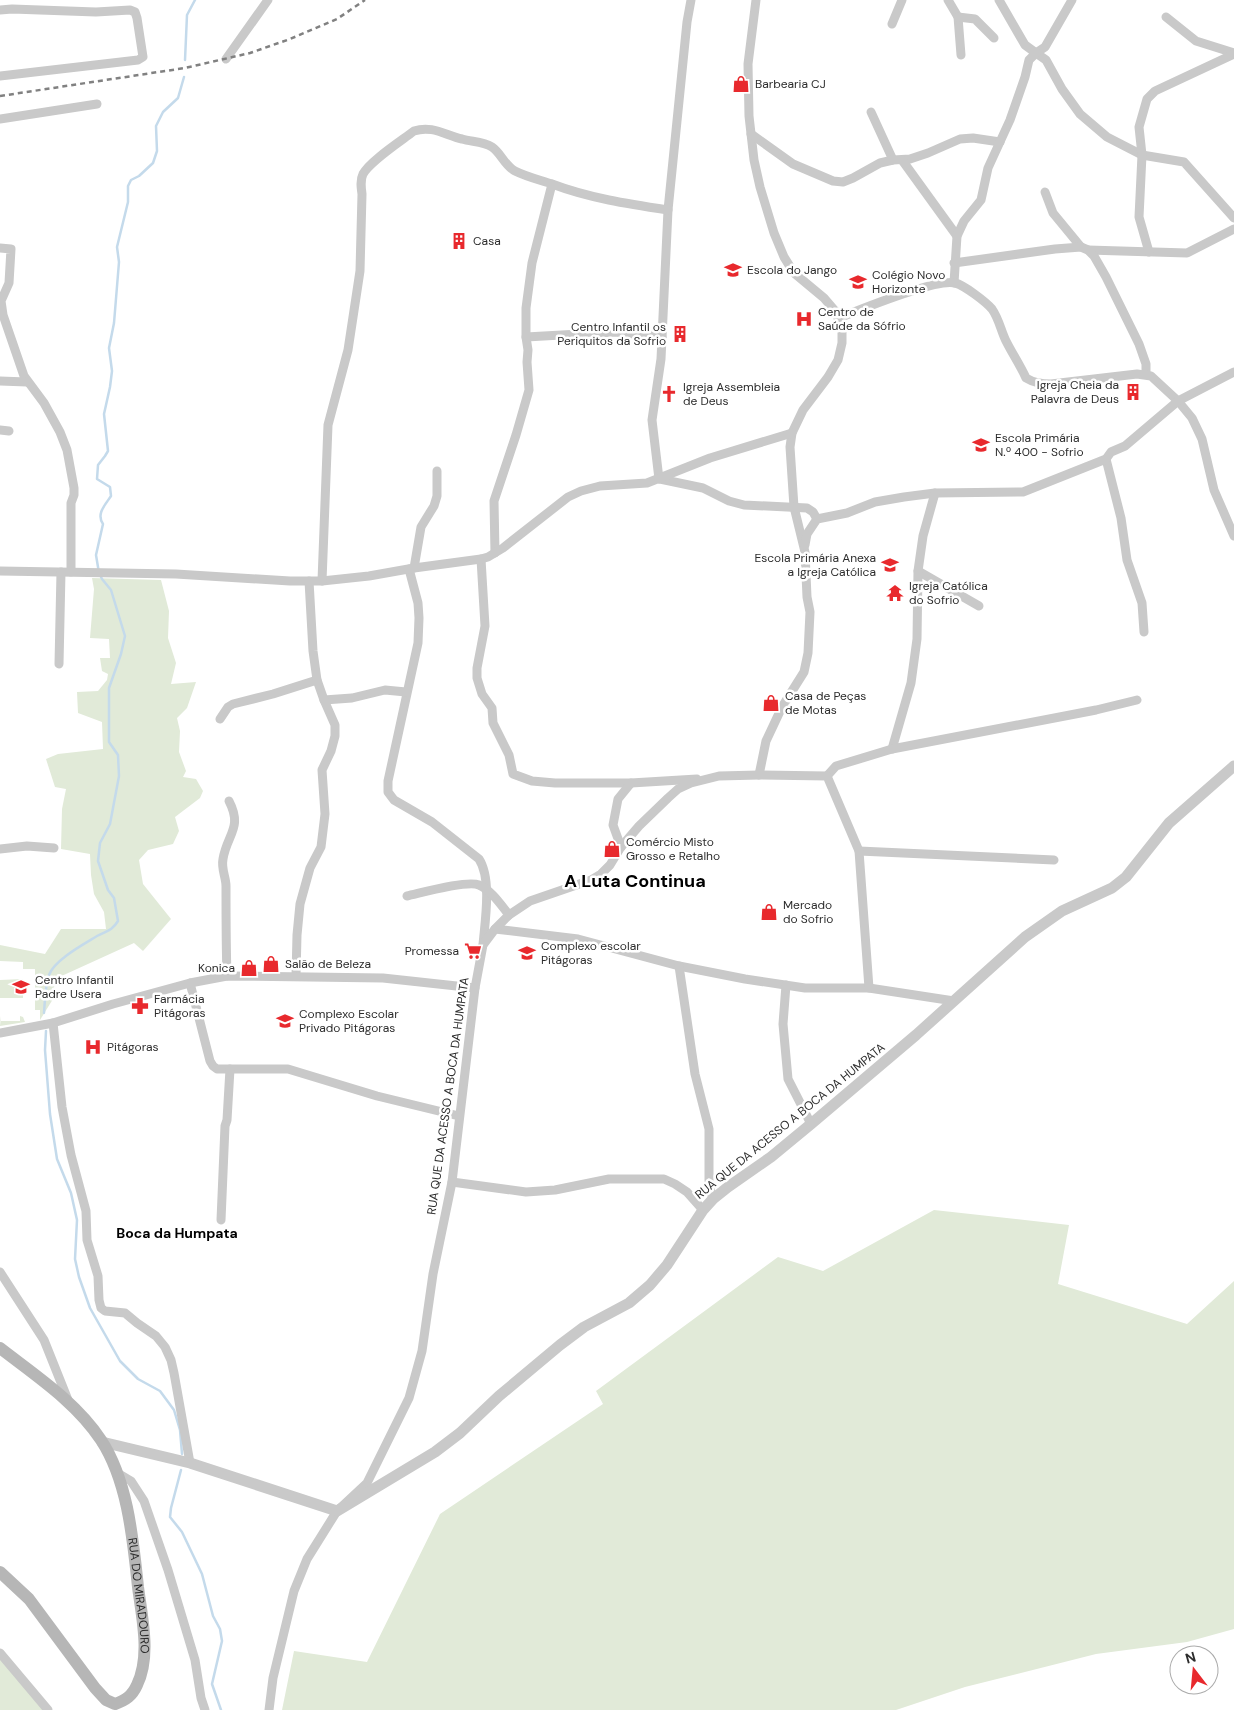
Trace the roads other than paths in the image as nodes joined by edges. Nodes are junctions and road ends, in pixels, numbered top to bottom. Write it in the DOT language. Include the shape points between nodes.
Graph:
graph roads {
  1 [pos="268,0"];
  2 [pos="691,0"];
  3 [pos="756,0"];
  4 [pos="902,0"];
  5 [pos="948,0"];
  6 [pos="999,0"];
  7 [pos="1072,0"];
  8 [pos="0,10"];
  9 [pos="958,17"];
  10 [pos="1166,17"];
  11 [pos="892,24"];
  12 [pos="994,38"];
  13 [pos="1036,53"];
  14 [pos="1234,54"];
  15 [pos="961,55"];
  16 [pos="226,59"];
  17 [pos="0,76"];
  18 [pos="97,104"];
  19 [pos="871,112"];
  20 [pos="0,120"];
  21 [pos="751,134"];
  22 [pos="1000,142"];
  23 [pos="1142,155"];
  24 [pos="897,160"];
  25 [pos="552,184"];
  26 [pos="1045,192"];
  27 [pos="668,210"];
  28 [pos="1234,218"];
  29 [pos="1234,229"];
  30 [pos="957,236"];
  31 [pos="0,248"];
  32 [pos="1085,248"];
  33 [pos="1149,252"];
  34 [pos="954,263"];
  35 [pos="954,282"];
  36 [pos="839,318"];
  37 [pos="526,337"];
  38 [pos="662,337"];
  39 [pos="1234,372"];
  40 [pos="1146,374"];
  41 [pos="0,381"];
  42 [pos="27,382"];
  43 [pos="1178,401"];
  44 [pos="792,433"];
  45 [pos="1106,459"];
  46 [pos="437,471"];
  47 [pos="659,479"];
  48 [pos="935,493"];
  49 [pos="794,507"];
  50 [pos="817,519"];
  51 [pos="1234,536"];
  52 [pos="805,552"];
  53 [pos="495,553"];
  54 [pos="481,559"];
  55 [pos="412,568"];
  56 [pos="0,571"];
  57 [pos="918,571"];
  58 [pos="66,572"];
  59 [pos="309,581"];
  60 [pos="322,581"];
  61 [pos="979,606"];
  62 [pos="1144,632"];
  63 [pos="59,664"];
  64 [pos="317,680"];
  65 [pos="406,692"];
  66 [pos="324,700"];
  67 [pos="1137,700"];
  68 [pos="220,719"];
  69 [pos="892,749"];
  70 [pos="1234,766"];
  71 [pos="759,775"];
  72 [pos="827,776"];
  73 [pos="705,778"];
  74 [pos="631,783"];
  75 [pos="229,800"];
  76 [pos="621,846"];
  77 [pos="54,848"];
  78 [pos="0,849"];
  79 [pos="859,851"];
  80 [pos="1054,860"];
  81 [pos="486,890"];
  82 [pos="407,896"];
  83 [pos="509,915"];
  84 [pos="495,929"];
  85 [pos="483,946"];
  86 [pos="680,966"];
  87 [pos="227,976"];
  88 [pos="296,976"];
  89 [pos="190,983"];
  90 [pos="786,985"];
  91 [pos="475,988"];
  92 [pos="869,988"];
  93 [pos="954,1001"];
  94 [pos="53,1023"];
  95 [pos="0,1033"];
  96 [pos="230,1069"];
  97 [pos="459,1116"];
  98 [pos="811,1124"];
  99 [pos="452,1182"];
  100 [pos="713,1199"];
  101 [pos="703,1210"];
  102 [pos="221,1220"];
  103 [pos="0,1272"];
  104 [pos="0,1348"];
  105 [pos="70,1403"];
  106 [pos="102,1442"];
  107 [pos="190,1463"];
  108 [pos="116,1472"];
  109 [pos="337,1511"];
  110 [pos="0,1572"];
  111 [pos="0,1654"];
  112 [pos="48,1710"];
  113 [pos="205,1710"];
  114 [pos="269,1710"];
  1 -- 16 [label="street"];
  2 -- 27 [label="street"];
  3 -- 21 [label="street" via="748,64"];
  4 -- 11 [label="street"];
  5 -- 9 [label="street"];
  6 -- 13 [label="street" via="1025,45"];
  7 -- 13 [label="street" via="1045,47"];
  8 -- 17 [label="street" via="130,10 138,18 143,57"];
  9 -- 12 [label="street" via="974,19"];
  9 -- 15 [label="street"];
  10 -- 14 [label="street" via="1196,41"];
  13 -- 22 [label="street" via="1029,60"];
  13 -- 23 [label="street" via="1046,60 1080,114 1107,137"];
  14 -- 23 [label="street" via="1155,91 1147,100 1139,127"];
  18 -- 20 [label="street"];
  19 -- 24 [label="street"];
  21 -- 24 [label="street" via="793,164 843,182 880,163"];
  21 -- 36 [label="street" via="758,178 779,248 794,273 831,306"];
  22 -- 24 [label="street" via="960,139 928,153"];
  22 -- 30 [label="street" via="988,168 981,200"];
  23 -- 28 [label="street" via="1184,162"];
  23 -- 33 [label="street" via="1139,217"];
  24 -- 30 [label="street"];
  25 -- 27 [label="street" via="613,201"];
  25 -- 37 [label="street" via="532,262"];
  25 -- 60 [label="street" via="514,171 492,147 440,130 422,128 370,165 363,174 360,271 348,350 328,425"];
  26 -- 32 [label="street" via="1053,213"];
  27 -- 38 [label="street"];
  29 -- 33 [label="street" via="1187,253"];
  30 -- 34 [label="street"];
  31 -- 42 [label="street" via="11,249 9,283 1,298 1,308"];
  32 -- 33 [label="street"];
  32 -- 34 [label="street"];
  32 -- 40 [label="street" via="1098,263 1136,336 1146,364"];
  34 -- 35 [label="street"];
  35 -- 36 [label="street" via="936,284"];
  35 -- 40 [label="street" via="991,307 1026,378 1032,381 1051,384"];
  36 -- 44 [label="street" via="842,343 838,360 803,410"];
  37 -- 38 [label="street" via="616,332"];
  37 -- 53 [label="street" via="529,390 494,501"];
  38 -- 47 [label="street" via="652,420"];
  39 -- 43 [label="street"];
  40 -- 43 [label="street"];
  41 -- 42 [label="street"];
  42 -- 58 [label="street" via="54,419 66,450 74,488"];
  43 -- 45 [label="street"];
  43 -- 51 [label="street" via="1192,418 1202,439 1214,490"];
  44 -- 47 [label="street" via="710,458"];
  44 -- 49 [label="street"];
  45 -- 48 [label="street" via="1022,492"];
  45 -- 62 [label="street" via="1121,518 1127,560 1142,603"];
  46 -- 55 [label="street" via="434,506 421,526"];
  47 -- 49 [label="street" via="704,488 744,505"];
  47 -- 53 [label="street" via="581,490"];
  48 -- 50 [label="street" via="875,502 847,513"];
  48 -- 57 [label="street" via="923,536"];
  49 -- 50 [label="street" via="807,508"];
  49 -- 52 [label="street"];
  50 -- 52 [label="street" via="807,534"];
  52 -- 71 [label="street" via="810,612 808,653 804,672 782,707 766,742"];
  53 -- 54 [label="street"];
  54 -- 55 [label="street"];
  54 -- 74 [label="street" via="485,626 477,678 482,694 491,705 493,723 509,755 513,774 540,782"];
  55 -- 60 [label="street"];
  55 -- 65 [label="street" via="418,603 418,643"];
  56 -- 58 [label="street"];
  57 -- 61 [label="street"];
  57 -- 69 [label="street" via="917,639 911,683"];
  58 -- 59 [label="street"];
  58 -- 63 [label="street"];
  59 -- 60 [label="street"];
  59 -- 64 [label="street"];
  64 -- 66 [label="street"];
  64 -- 68 [label="street" via="233,704"];
  65 -- 66 [label="street" via="384,690 352,698"];
  65 -- 81 [label="street" via="388,792 394,800 432,822 479,858 484,866"];
  66 -- 88 [label="street" via="335,725 335,736 322,770 325,814 321,847 310,868 300,904"];
  67 -- 69 [label="street"];
  69 -- 72 [label="street" via="836,766"];
  70 -- 93 [label="street, RUA QUE DA ACESSO A BOCA DA HUMPATA" via="1169,823 1126,876 1112,888 1054,916 1025,937"];
  71 -- 72 [label="street"];
  71 -- 73 [label="street"];
  72 -- 79 [label="street"];
  73 -- 74 [label="street"];
  73 -- 76 [label="street, RUA QUE DA ACESSO A BOCA DA HUMPATA" via="668,798"];
  74 -- 76 [label="street" via="618,799 613,825"];
  75 -- 87 [label="street" via="235,820 222,867 226,884"];
  76 -- 83 [label="street, RUA QUE DA ACESSO A BOCA DA HUMPATA" via="601,874 530,901"];
  77 -- 78 [label="street"];
  79 -- 80 [label="street"];
  79 -- 92 [label="street"];
  81 -- 82 [label="street" via="477,884 467,884"];
  81 -- 83 [label="street"];
  81 -- 85 [label="street"];
  83 -- 84 [label="street, RUA QUE DA ACESSO A BOCA DA HUMPATA"];
  84 -- 85 [label="street, RUA QUE DA ACESSO A BOCA DA HUMPATA"];
  84 -- 86 [label="street" via="578,939"];
  85 -- 91 [label="street, RUA QUE DA ACESSO A BOCA DA HUMPATA"];
  86 -- 90 [label="street"];
  86 -- 100 [label="street" via="695,1074 709,1130 708,1185"];
  87 -- 88 [label="street"];
  87 -- 89 [label="street"];
  88 -- 91 [label="street" via="383,978"];
  89 -- 94 [label="street"];
  89 -- 96 [label="street" via="212,1066"];
  90 -- 92 [label="street"];
  90 -- 98 [label="street" via="783,1024 788,1079"];
  91 -- 97 [label="street, RUA QUE DA ACESSO A BOCA DA HUMPATA"];
  92 -- 93 [label="street"];
  93 -- 98 [label="street, RUA QUE DA ACESSO A BOCA DA HUMPATA"];
  94 -- 95 [label="street"];
  94 -- 107 [label="street" via="62,1108 86,1210 87,1240 98,1276 101,1308 125,1313 156,1336 165,1347 174,1373"];
  96 -- 97 [label="street" via="288,1069"];
  96 -- 102 [label="street" via="224,1126"];
  97 -- 99 [label="street, RUA QUE DA ACESSO A BOCA DA HUMPATA"];
  98 -- 100 [label="street, RUA QUE DA ACESSO A BOCA DA HUMPATA"];
  99 -- 101 [label="street" via="526,1192 555,1190 608,1179 664,1179 688,1192"];
  99 -- 109 [label="street, RUA QUE DA ACESSO A BOCA DA HUMPATA" via="433,1274 422,1351 409,1398 367,1483"];
  100 -- 101 [label="street, RUA QUE DA ACESSO A BOCA DA HUMPATA"];
  101 -- 109 [label="street, RUA QUE DA ACESSO A BOCA DA HUMPATA" via="667,1265 629,1303 584,1327 435,1452"];
  103 -- 105 [label="street" via="44,1340"];
  104 -- 105 [label="main road, RUA DO MIRADOURO"];
  105 -- 106 [label="main road, RUA DO MIRADOURO"];
  106 -- 107 [label="street"];
  106 -- 108 [label="main road, RUA DO MIRADOURO"];
  107 -- 109 [label="street"];
  108 -- 110 [label="main road, RUA DO MIRADOURO" via="130,1529 144,1636 143,1665 138,1683 126,1700 115,1704 106,1700 29,1600"];
  108 -- 113 [label="street" via="130,1481 144,1501 195,1660"];
  109 -- 114 [label="street, RUA QUE DA ACESSO A BOCA DA HUMPATA" via="307,1559 294,1591 273,1678"];
  111 -- 112 [label="street"];
}
